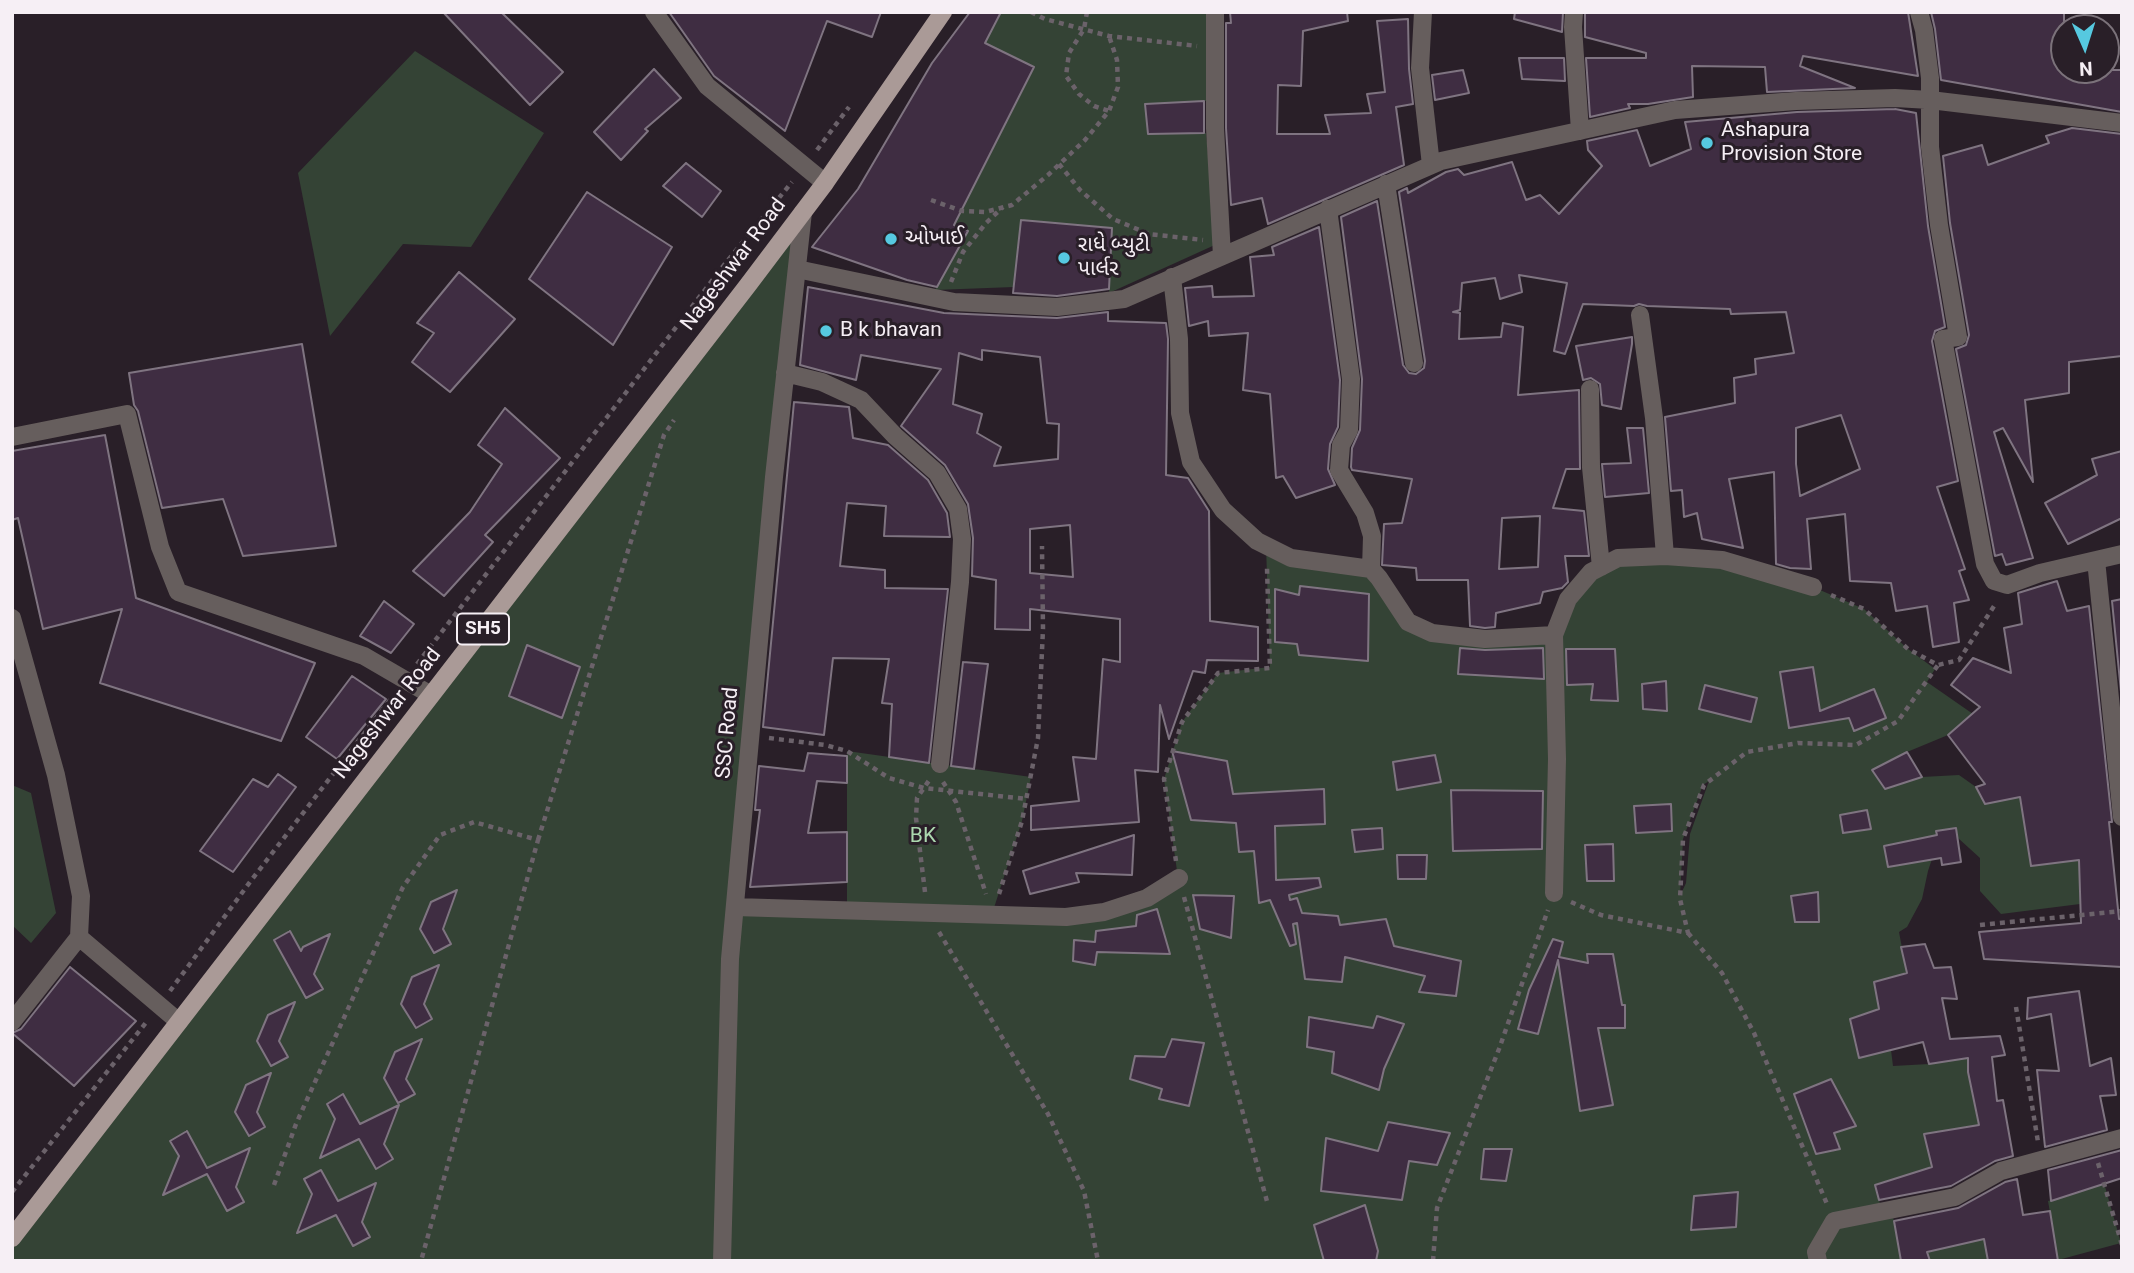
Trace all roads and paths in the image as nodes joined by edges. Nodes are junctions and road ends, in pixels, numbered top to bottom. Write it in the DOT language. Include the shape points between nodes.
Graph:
graph roads {
  1 [pos="654,12"];
  2 [pos="943,12"];
  3 [pos="1031,12"];
  4 [pos="1087,12"];
  5 [pos="1215,12"];
  6 [pos="1423,12"];
  7 [pos="1574,12"];
  8 [pos="1919,12"];
  9 [pos="1084,29"];
  10 [pos="1109,36"];
  11 [pos="1215,48"];
  12 [pos="854,100"];
  13 [pos="1930,100"];
  14 [pos="1109,111"];
  15 [pos="2122,123"];
  16 [pos="1580,131"];
  17 [pos="1059,164"];
  18 [pos="1431,165"];
  19 [pos="805,166"];
  20 [pos="825,183"];
  21 [pos="1386,184"];
  22 [pos="931,200"];
  23 [pos="1003,207"];
  24 [pos="1328,209"];
  25 [pos="803,212"];
  26 [pos="1221,237"];
  27 [pos="1222,256"];
  28 [pos="797,269"];
  29 [pos="1172,277"];
  30 [pos="954,302"];
  31 [pos="1640,315"];
  32 [pos="1414,363"];
  33 [pos="785,373"];
  34 [pos="1590,389"];
  35 [pos="678,413"];
  36 [pos="12,437"];
  37 [pos="1042,546"];
  38 [pos="1266,546"];
  39 [pos="2122,554"];
  40 [pos="1665,556"];
  41 [pos="2096,560"];
  42 [pos="1601,567"];
  43 [pos="1371,569"];
  44 [pos="2007,585"];
  45 [pos="1813,587"];
  46 [pos="14,630"];
  47 [pos="1554,635"];
  48 [pos="1938,665"];
  49 [pos="405,680"];
  50 [pos="432,695"];
  51 [pos="750,735"];
  52 [pos="940,764"];
  53 [pos="924,788"];
  54 [pos="948,790"];
  55 [pos="1027,799"];
  56 [pos="2122,817"];
  57 [pos="538,840"];
  58 [pos="1179,878"];
  59 [pos="1554,893"];
  60 [pos="735,907"];
  61 [pos="2122,911"];
  62 [pos="927,913"];
  63 [pos="992,915"];
  64 [pos="1980,925"];
  65 [pos="1688,933"];
  66 [pos="79,937"];
  67 [pos="159,1005"];
  68 [pos="2016,1007"];
  69 [pos="12,1022"];
  70 [pos="179,1022"];
  71 [pos="2122,1138"];
  72 [pos="2092,1146"];
  73 [pos="2041,1160"];
  74 [pos="274,1185"];
  75 [pos="12,1192"];
  76 [pos="1268,1205"];
  77 [pos="1834,1221"];
  78 [pos="12,1238"];
  79 [pos="2122,1245"];
  80 [pos="421,1261"];
  81 [pos="722,1261"];
  82 [pos="1098,1261"];
  83 [pos="1433,1261"];
  84 [pos="1818,1261"];
  1 -- 19 [label="street" via="707,86"];
  2 -- 20 [label="main road, Nageshwar Road / SH5"];
  3 -- 9 [label="path"];
  4 -- 9 [label="path"];
  5 -- 11 [label="street"];
  6 -- 18 [label="street" via="1420,68"];
  7 -- 16 [label="street"];
  8 -- 13 [label="street"];
  9 -- 10 [label="path"];
  9 -- 14 [label="path" via="1069,53 1066,76 1079,94"];
  10 -- 11 [label="path"];
  10 -- 14 [label="path" via="1118,60 1118,87"];
  11 -- 26 [label="street"];
  12 -- 19 [label="path"];
  13 -- 15 [label="street"];
  13 -- 16 [label="street" via="1796,101 1675,110"];
  13 -- 44 [label="street" via="1939,225 1958,337 1942,339 1985,564 1994,581"];
  14 -- 17 [label="path"];
  16 -- 18 [label="street"];
  17 -- 23 [label="path" via="1012,205"];
  17 -- 26 [label="path" via="1113,219 1149,234 1198,241"];
  18 -- 21 [label="street"];
  19 -- 20 [label="street"];
  19 -- 49 [label="path"];
  20 -- 25 [label="main road, Nageshwar Road / SH5"];
  21 -- 24 [label="street"];
  21 -- 32 [label="street"];
  22 -- 23 [label="path" via="962,211"];
  23 -- 30 [label="path" via="963,252 949,289"];
  24 -- 27 [label="street"];
  24 -- 43 [label="street" via="1351,379 1349,430 1341,444 1339,471 1365,513 1372,536"];
  25 -- 28 [label="street, SSC Road"];
  25 -- 50 [label="main road, Nageshwar Road / SH5"];
  26 -- 27 [label="street"];
  27 -- 29 [label="street"];
  28 -- 30 [label="street"];
  28 -- 33 [label="street, SSC Road"];
  29 -- 30 [label="street" via="1124,299 1058,307"];
  29 -- 38 [label="street" via="1180,339 1180,412 1191,462 1223,510"];
  31 -- 40 [label="street"];
  33 -- 51 [label="street, SSC Road"];
  33 -- 52 [label="street" via="822,382 861,400 937,473 958,509 960,583"];
  34 -- 42 [label="street" via="1591,467"];
  35 -- 57 [label="path" via="664,435"];
  36 -- 49 [label="street" via="127,414 160,547 178,592 364,656"];
  37 -- 55 [label="path" via="1038,738"];
  38 -- 43 [label="street" via="1291,558"];
  38 -- 58 [label="path" via="1270,668 1218,673 1182,722 1164,779"];
  39 -- 41 [label="street"];
  40 -- 42 [label="street" via="1618,558"];
  40 -- 45 [label="street" via="1722,560"];
  41 -- 44 [label="street"];
  41 -- 56 [label="street"];
  42 -- 47 [label="street" via="1568,599"];
  43 -- 47 [label="street" via="1408,622 1432,633 1486,639"];
  44 -- 48 [label="path" via="1959,660"];
  45 -- 48 [label="path" via="1864,609 1908,649"];
  46 -- 66 [label="street" via="56,775 81,896"];
  47 -- 59 [label="street"];
  48 -- 65 [label="path" via="1898,721 1856,745 1798,743 1747,752 1703,785 1683,839 1680,899"];
  49 -- 50 [label="street"];
  49 -- 67 [label="path"];
  50 -- 70 [label="main road, Nageshwar Road / SH5"];
  51 -- 53 [label="path" via="847,751 889,778"];
  51 -- 60 [label="street, SSC Road"];
  52 -- 53 [label="path"];
  52 -- 54 [label="path" via="940,778"];
  53 -- 54 [label="path"];
  53 -- 62 [label="path" via="917,798 916,818"];
  54 -- 55 [label="path"];
  54 -- 63 [label="path" via="960,813"];
  55 -- 63 [label="path"];
  57 -- 74 [label="path" via="474,822 440,835 403,887 296,1124"];
  57 -- 80 [label="path"];
  58 -- 63 [label="street" via="1147,898 1104,912 1066,917"];
  58 -- 76 [label="path"];
  59 -- 65 [label="path" via="1596,913"];
  59 -- 83 [label="path" via="1437,1208"];
  60 -- 62 [label="street"];
  60 -- 81 [label="street, SSC Road"];
  61 -- 64 [label="path"];
  62 -- 63 [label="street"];
  62 -- 82 [label="path" via="1048,1114 1084,1191"];
  65 -- 77 [label="path" via="1722,973 1754,1033"];
  66 -- 67 [label="street"];
  66 -- 69 [label="street"];
  67 -- 70 [label="street"];
  67 -- 75 [label="path"];
  68 -- 73 [label="path"];
  70 -- 78 [label="main road, Nageshwar Road / SH5"];
  71 -- 72 [label="street"];
  72 -- 73 [label="street"];
  72 -- 79 [label="path"];
  73 -- 77 [label="street" via="2001,1171 1955,1197"];
  77 -- 84 [label="street" via="1816,1252"];
}
